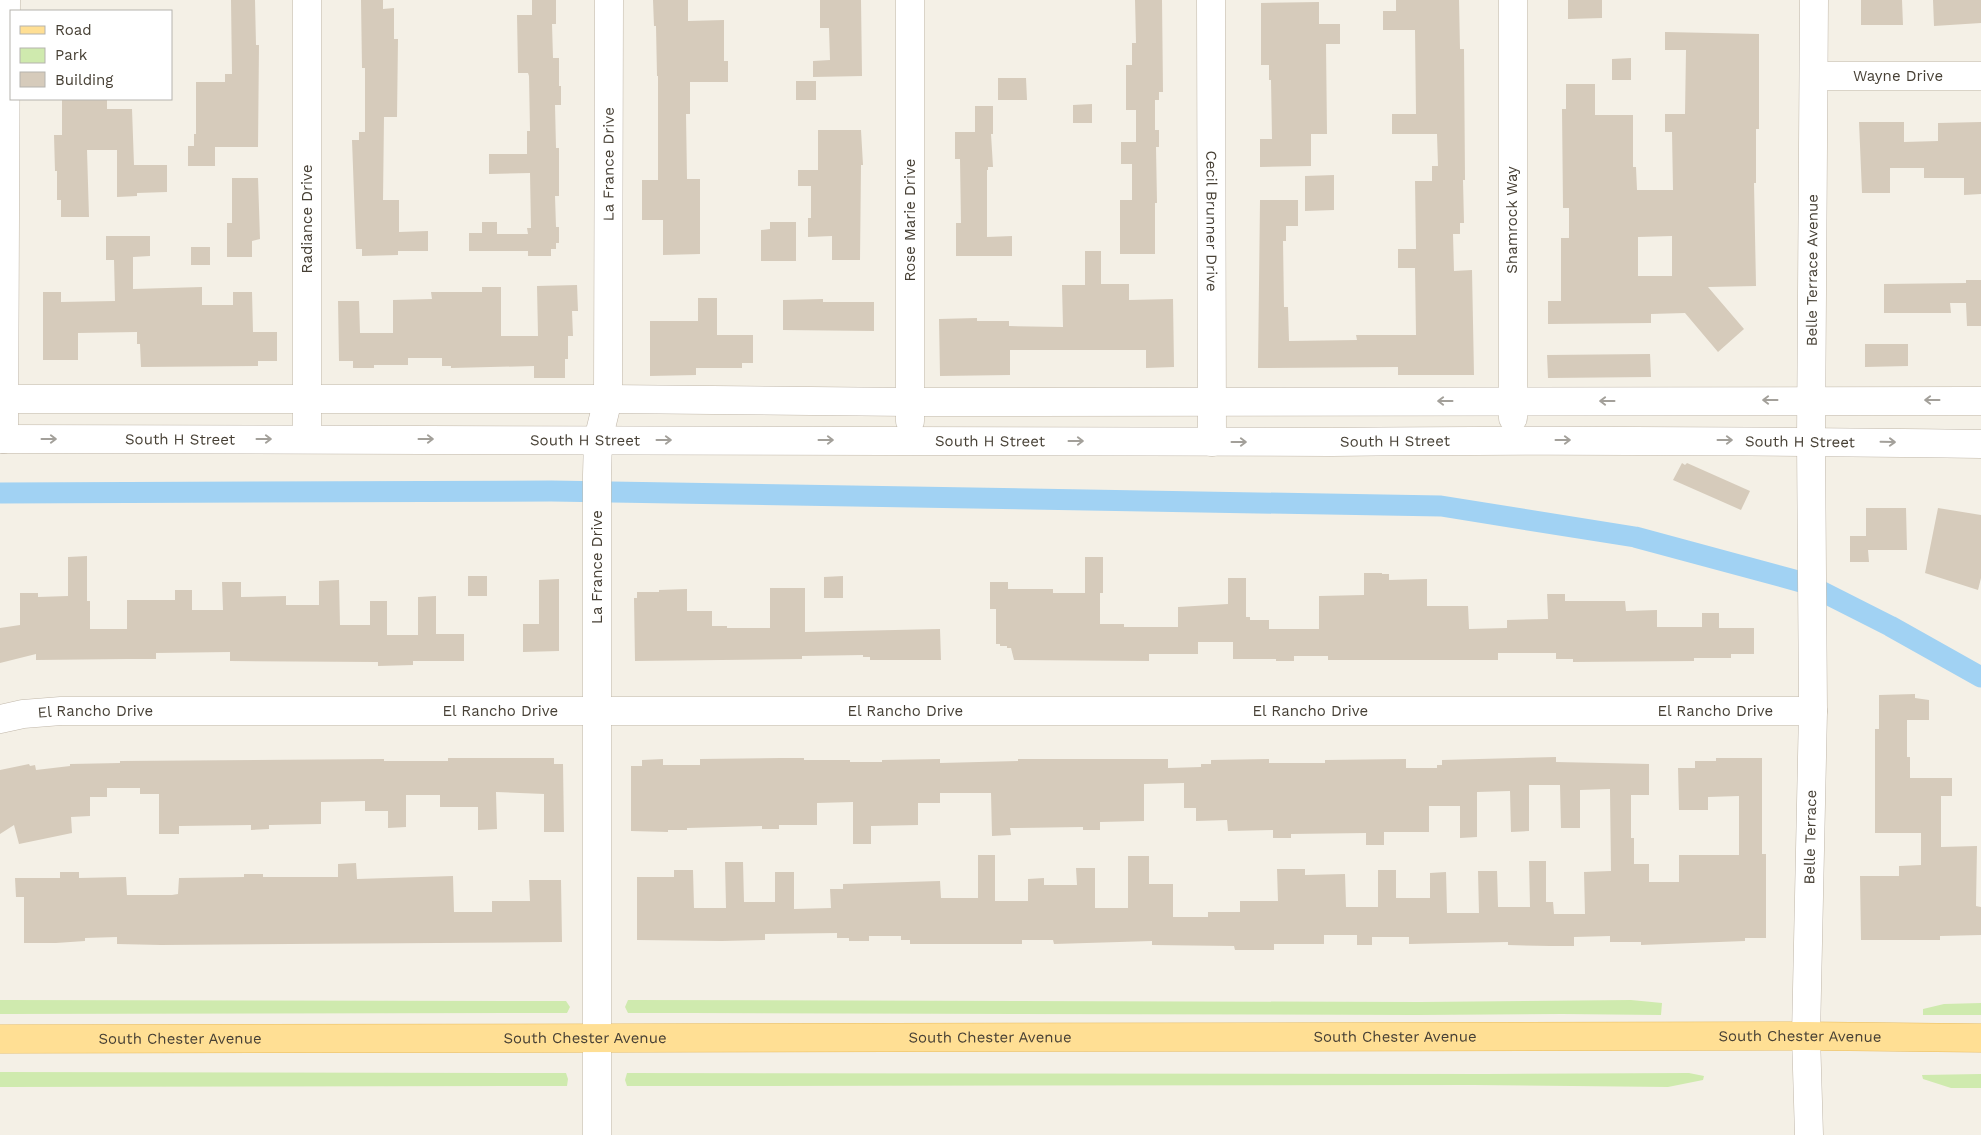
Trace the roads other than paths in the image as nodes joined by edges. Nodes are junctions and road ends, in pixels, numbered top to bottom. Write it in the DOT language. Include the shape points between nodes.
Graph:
graph roads {
  1 [pos="6,0"];
  2 [pos="307,0"];
  3 [pos="609,0"];
  4 [pos="910,0"];
  5 [pos="1211,0"];
  6 [pos="1513,0"];
  7 [pos="1814,0"];
  8 [pos="1814,76"];
  9 [pos="1981,76"];
  10 [pos="3,120"];
  11 [pos="608,398"];
  12 [pos="3,399"];
  13 [pos="306,399"];
  14 [pos="1812,400"];
  15 [pos="1211,401"];
  16 [pos="1512,401"];
  17 [pos="1981,401"];
  18 [pos="909,402"];
  19 [pos="307,438"];
  20 [pos="2,439"];
  21 [pos="1514,439"];
  22 [pos="598,440"];
  23 [pos="911,440"];
  24 [pos="1811,440"];
  25 [pos="1212,442"];
  26 [pos="1945,444"];
  27 [pos="1981,444"];
  28 [pos="1981,456"];
  29 [pos="1812,541"];
  30 [pos="596,710"];
  31 [pos="1813,711"];
  32 [pos="0,719"];
  33 [pos="1806,1036"];
  34 [pos="597,1038"];
  35 [pos="1981,1038"];
  36 [pos="0,1039"];
  37 [pos="597,1135"];
  38 [pos="1809,1135"];
  1 -- 10 [label="street"];
  2 -- 13 [label="street, Radiance Drive"];
  3 -- 11 [label="street, La France Drive"];
  4 -- 18 [label="street, Rose Marie Drive"];
  5 -- 15 [label="street, Cecil Brunner Drive"];
  6 -- 16 [label="street, Shamrock Way"];
  7 -- 8 [label="street, Belle Terrace Avenue"];
  8 -- 9 [label="street, Wayne Drive"];
  8 -- 14 [label="street, Belle Terrace Avenue"];
  10 -- 12 [label="street"];
  11 -- 13 [label="street"];
  11 -- 18 [label="street"];
  11 -- 22 [label="street, La France Drive"];
  12 -- 13 [label="street"];
  12 -- 20 [label="street"];
  13 -- 19 [label="street, Radiance Drive"];
  14 -- 16 [label="street, one-way"];
  17 -- 14 [label="street, one-way"];
  14 -- 24 [label="street, Belle Terrace Avenue"];
  16 -- 15 [label="street, one-way"];
  15 -- 18 [label="street"];
  15 -- 25 [label="street, Cecil Brunner Drive"];
  16 -- 21 [label="street, Shamrock Way"];
  18 -- 23 [label="street, Rose Marie Drive"];
  20 -- 19 [label="street, South H Street, one-way"];
  19 -- 22 [label="street, South H Street, one-way"];
  21 -- 24 [label="street, South H Street, one-way"];
  25 -- 21 [label="street, South H Street, one-way"];
  22 -- 23 [label="street, South H Street, one-way"];
  22 -- 30 [label="street, La France Drive"];
  23 -- 25 [label="street, South H Street, one-way"];
  24 -- 26 [label="street, South H Street, one-way"];
  24 -- 29 [label="street, Belle Terrace Avenue"];
  26 -- 27 [label="street, South H Street"];
  26 -- 28 [label="street"];
  29 -- 31 [label="street, Belle Terrace"];
  30 -- 31 [label="street, El Rancho Drive"];
  30 -- 32 [label="street, El Rancho Drive" via="61,711"];
  30 -- 34 [label="street, La France Drive"];
  31 -- 33 [label="street, Belle Terrace"];
  33 -- 34 [label="main road, South Chester Avenue"];
  33 -- 35 [label="main road, South Chester Avenue"];
  33 -- 38 [label="street, Belle Terrace"];
  34 -- 36 [label="main road, South Chester Avenue"];
  34 -- 37 [label="street, La France Drive"];
}
